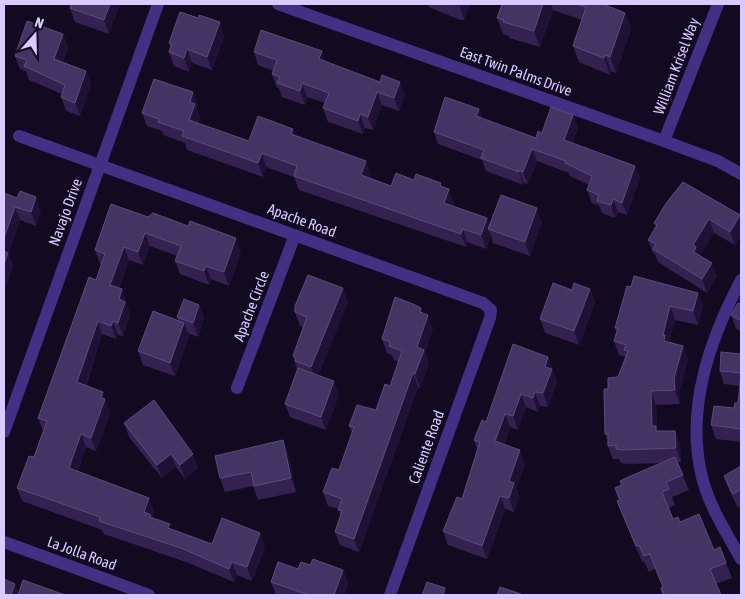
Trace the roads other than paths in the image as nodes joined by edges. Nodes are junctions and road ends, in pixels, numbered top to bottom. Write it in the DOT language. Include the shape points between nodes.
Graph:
graph roads {
  1 [pos="158,4"];
  2 [pos="278,4"];
  3 [pos="718,4"];
  4 [pos="19,136"];
  5 [pos="664,141"];
  6 [pos="100,164"];
  7 [pos="741,174"];
  8 [pos="295,235"];
  9 [pos="741,280"];
  10 [pos="491,310"];
  11 [pos="237,388"];
  12 [pos="4,432"];
  13 [pos="4,542"];
  14 [pos="741,559"];
  15 [pos="149,595"];
  16 [pos="390,595"];
  1 -- 6 [label="street, Navajo Drive"];
  2 -- 5 [label="street, East Twin Palms Drive"];
  3 -- 5 [label="street, William Krisel Way"];
  4 -- 6 [label="street, Apache Road"];
  5 -- 7 [label="street, East Twin Palms Drive" via="718,161"];
  6 -- 8 [label="street, Apache Road"];
  6 -- 12 [label="street, Navajo Drive"];
  8 -- 10 [label="street, Apache Road" via="483,303"];
  8 -- 11 [label="street, Apache Circle"];
  9 -- 14 [label="street" via="726,308 710,352 699,396 696,442 702,477 716,514"];
  10 -- 16 [label="street, Caliente Road"];
  13 -- 15 [label="street, La Jolla Road"];
}
